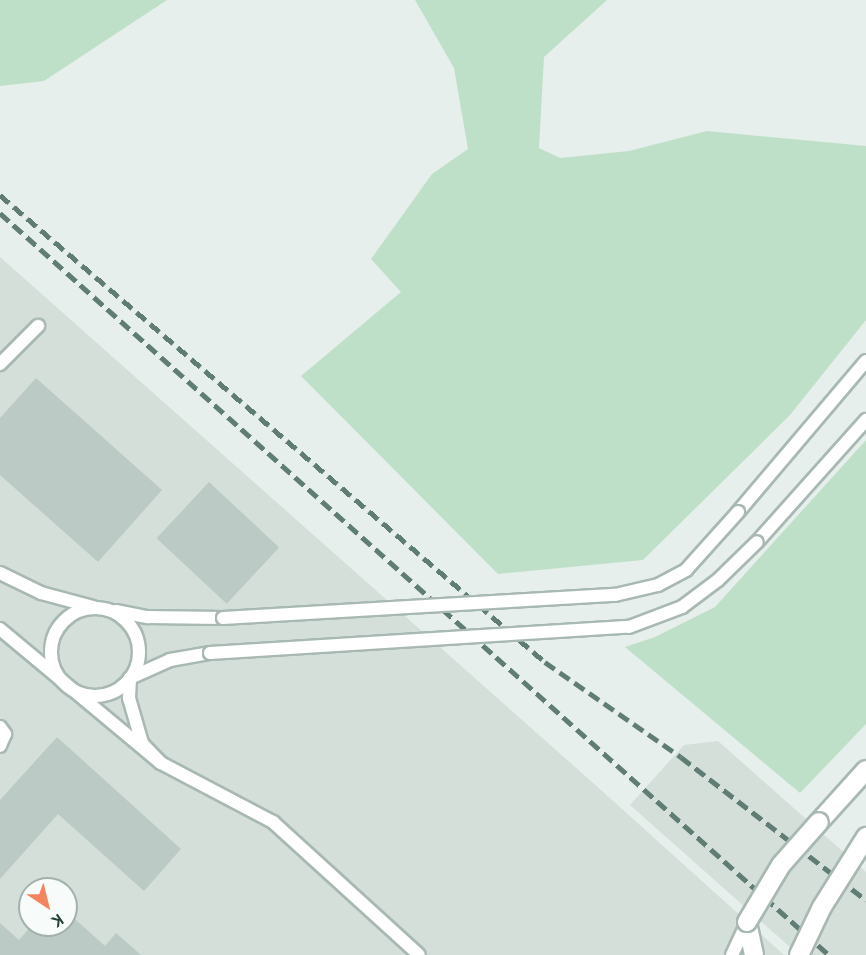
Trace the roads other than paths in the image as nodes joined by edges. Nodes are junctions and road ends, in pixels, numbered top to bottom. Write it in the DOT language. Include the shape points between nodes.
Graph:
graph roads {
  1 [pos="38,326"];
  2 [pos="866,361"];
  3 [pos="0,364"];
  4 [pos="866,420"];
  5 [pos="0,573"];
  6 [pos="99,608"];
  7 [pos="0,630"];
  8 [pos="130,678"];
  9 [pos="67,687"];
  10 [pos="0,727"];
  11 [pos="0,746"];
  12 [pos="161,763"];
  13 [pos="866,770"];
  14 [pos="866,837"];
  15 [pos="822,907"];
  16 [pos="747,922"];
  17 [pos="419,955"];
  18 [pos="732,955"];
  19 [pos="742,955"];
  20 [pos="753,955"];
  21 [pos="799,955"];
  22 [pos="814,955"];
  1 -- 3 [label="lane"];
  2 -- 6 [label="lane, bridge" via="686,570 658,585 615,595 222,618 148,617"];
  4 -- 8 [label="lane, bridge" via="718,580 682,607 628,627 210,653 170,660"];
  5 -- 6 [label="lane" via="41,593"];
  6 -- 8 [label="lane" via="123,618 137,640 139,653"];
  6 -- 9 [label="lane" via="71,615 53,636 52,664"];
  7 -- 9 [label="lane"];
  8 -- 9 [label="lane" via="114,692 93,697"];
  8 -- 12 [label="lane" via="129,698 142,743"];
  9 -- 12 [label="lane"];
  10 -- 11 [label="lane" via="5,734"];
  12 -- 17 [label="lane" via="273,822"];
  13 -- 16 [label="street, bridge" via="781,865"];
  14 -- 15 [label="street, bridge"];
  15 -- 21 [label="street, bridge"];
  15 -- 22 [label="street, bridge"];
  16 -- 18 [label="lane"];
  16 -- 19 [label="street"];
  16 -- 20 [label="street"];
}
